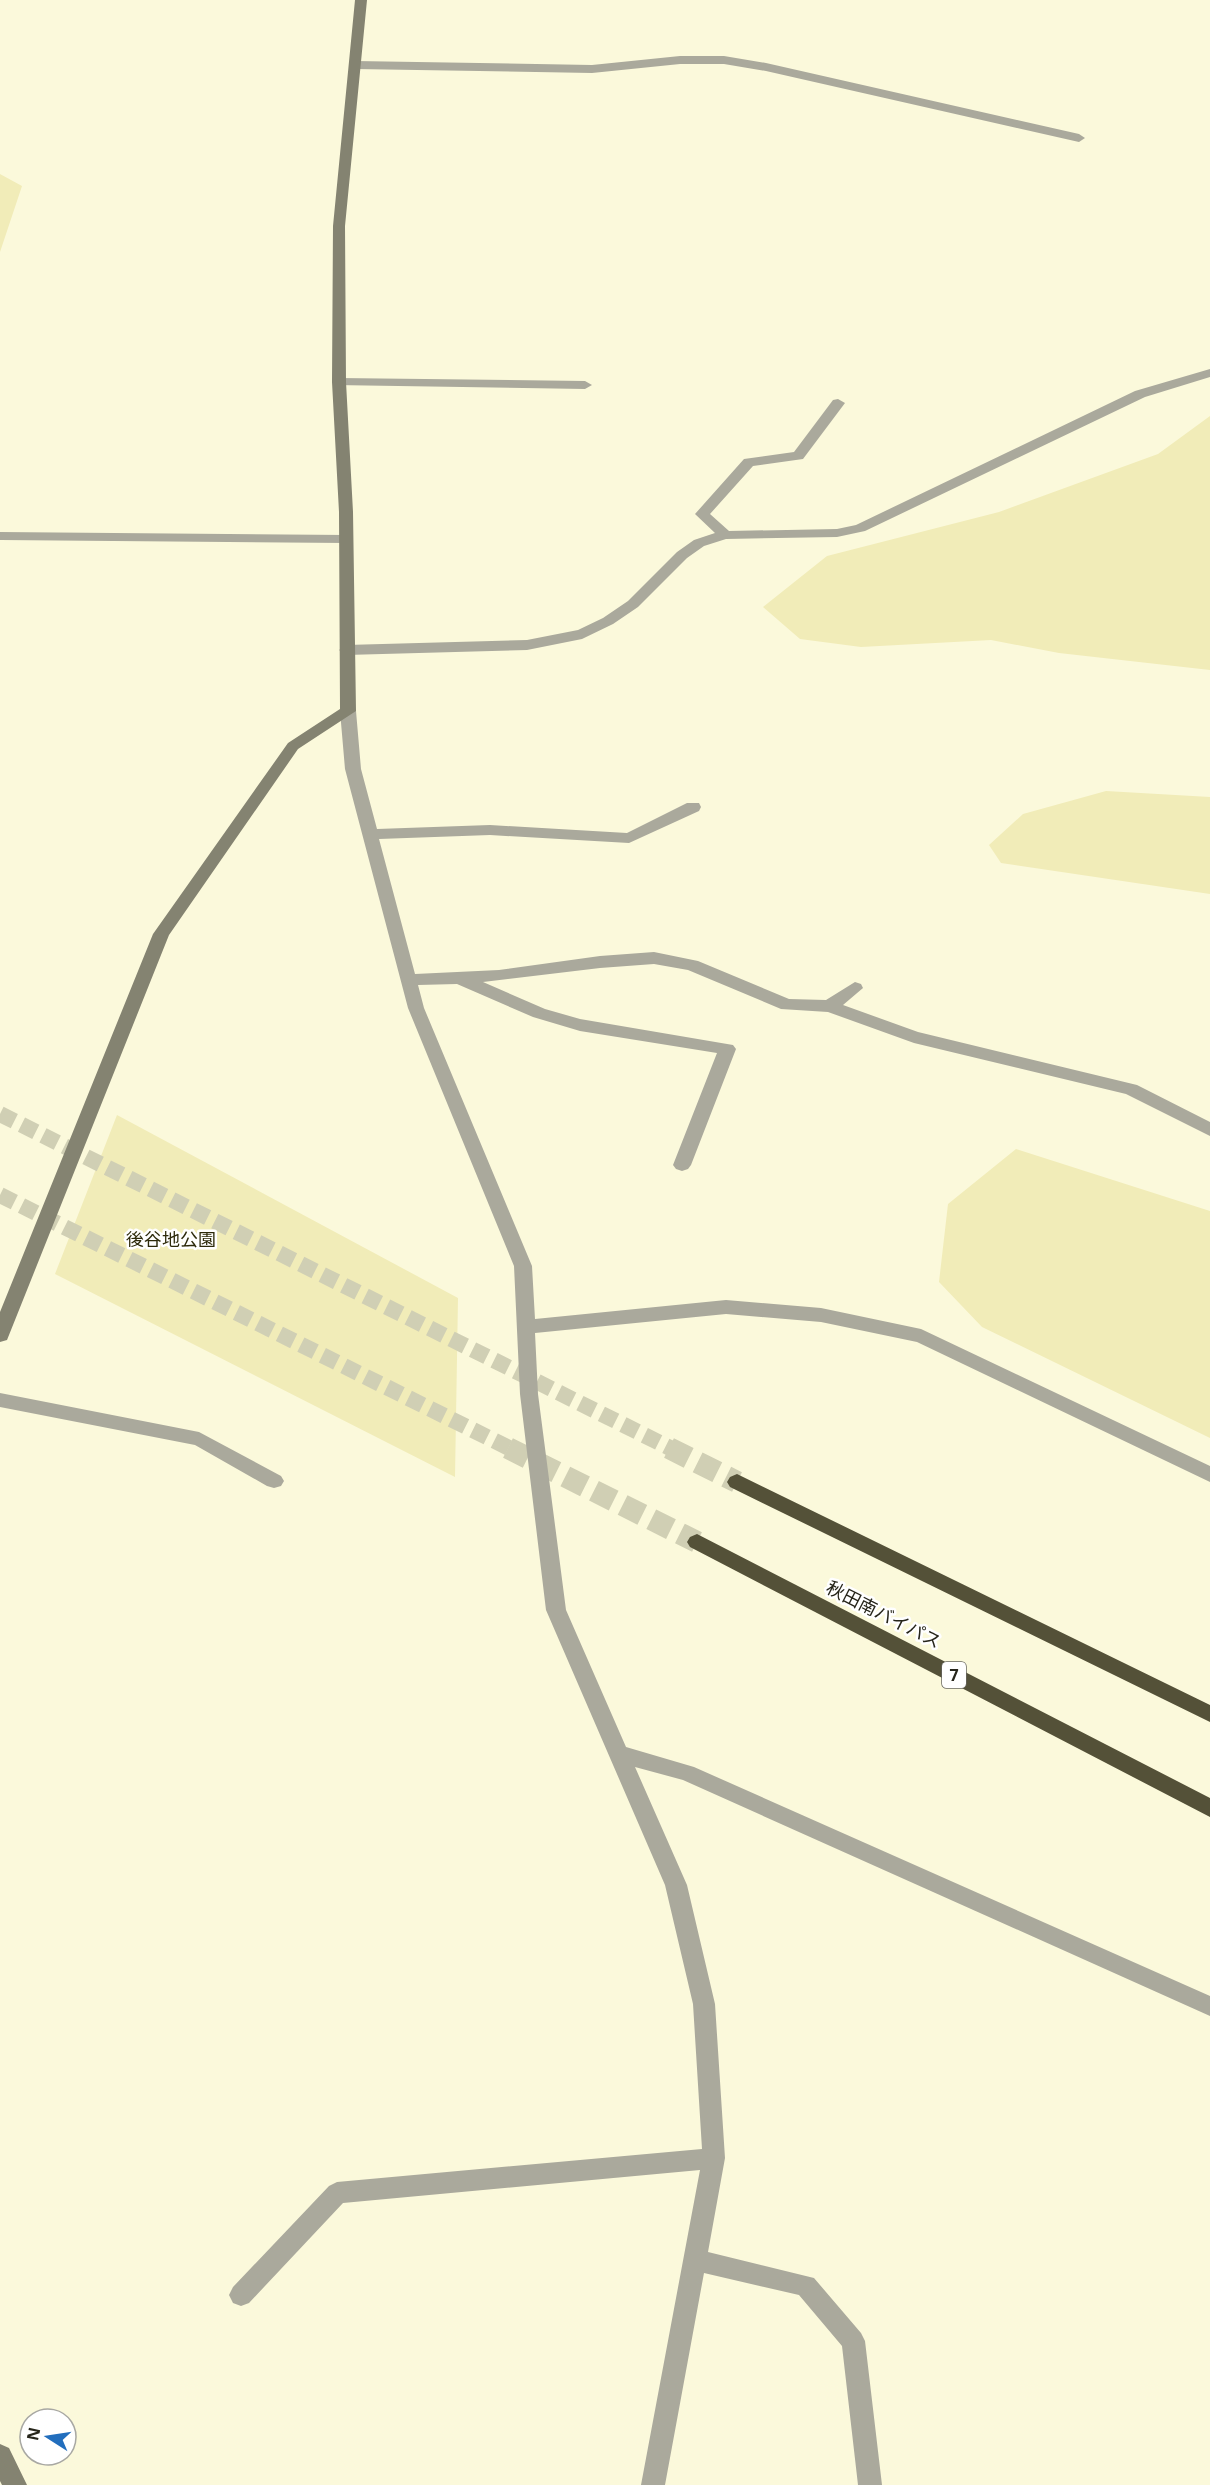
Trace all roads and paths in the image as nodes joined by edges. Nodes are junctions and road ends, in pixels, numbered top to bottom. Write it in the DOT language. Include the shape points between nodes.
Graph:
graph roads {
  1 [pos="362,0"];
  2 [pos="355,65"];
  3 [pos="1079,138"];
  4 [pos="1210,373"];
  5 [pos="339,382"];
  6 [pos="585,385"];
  7 [pos="838,403"];
  8 [pos="725,535"];
  9 [pos="0,536"];
  10 [pos="346,539"];
  11 [pos="346,650"];
  12 [pos="348,711"];
  13 [pos="693,807"];
  14 [pos="371,834"];
  15 [pos="459,978"];
  16 [pos="409,980"];
  17 [pos="855,988"];
  18 [pos="829,1006"];
  19 [pos="1210,1130"];
  20 [pos="682,1165"];
  21 [pos="526,1327"];
  22 [pos="0,1335"];
  23 [pos="0,1400"];
  24 [pos="1210,1475"];
  25 [pos="274,1481"];
  26 [pos="737,1482"];
  27 [pos="698,1542"];
  28 [pos="1210,1714"];
  29 [pos="619,1754"];
  30 [pos="1210,1808"];
  31 [pos="1210,2006"];
  32 [pos="714,2158"];
  33 [pos="695,2260"];
  34 [pos="242,2295"];
  35 [pos="0,2456"];
  36 [pos="15,2485"];
  37 [pos="653,2485"];
  38 [pos="870,2485"];
  1 -- 2 [label="street"];
  2 -- 3 [label="street" via="592,69 724,60"];
  2 -- 5 [label="street" via="339,226"];
  4 -- 8 [label="street" via="1140,394 860,528 837,533"];
  5 -- 6 [label="street"];
  5 -- 10 [label="street"];
  7 -- 8 [label="street" via="798,456 749,462 702,514"];
  8 -- 11 [label="street" via="699,543 633,604 582,634 527,645"];
  9 -- 10 [label="street"];
  10 -- 11 [label="street"];
  11 -- 12 [label="street"];
  12 -- 14 [label="street" via="353,769"];
  12 -- 22 [label="street" via="293,746 161,934"];
  13 -- 14 [label="street" via="629,838 490,830"];
  14 -- 16 [label="street"];
  15 -- 16 [label="street"];
  15 -- 18 [label="street" via="654,958 692,965 787,1005"];
  15 -- 20 [label="street" via="539,1013 580,1025 727,1049"];
  16 -- 21 [label="street" via="416,1008 523,1266"];
  17 -- 18 [label="street"];
  18 -- 19 [label="street" via="914,1036 1131,1089"];
  21 -- 24 [label="street" via="726,1307 821,1315 921,1336"];
  21 -- 29 [label="street" via="530,1394 556,1610"];
  23 -- 25 [label="street" via="199,1439"];
  26 -- 28 [label="highway"];
  27 -- 30 [label="highway, 秋田南バイパス / 7"];
  29 -- 31 [label="street" via="687,1773"];
  29 -- 32 [label="street" via="676,1885 704,2004"];
  32 -- 33 [label="street"];
  32 -- 34 [label="street" via="337,2193"];
  33 -- 37 [label="street"];
  33 -- 38 [label="street" via="806,2286 853,2341"];
  35 -- 36 [label="street"];
}
